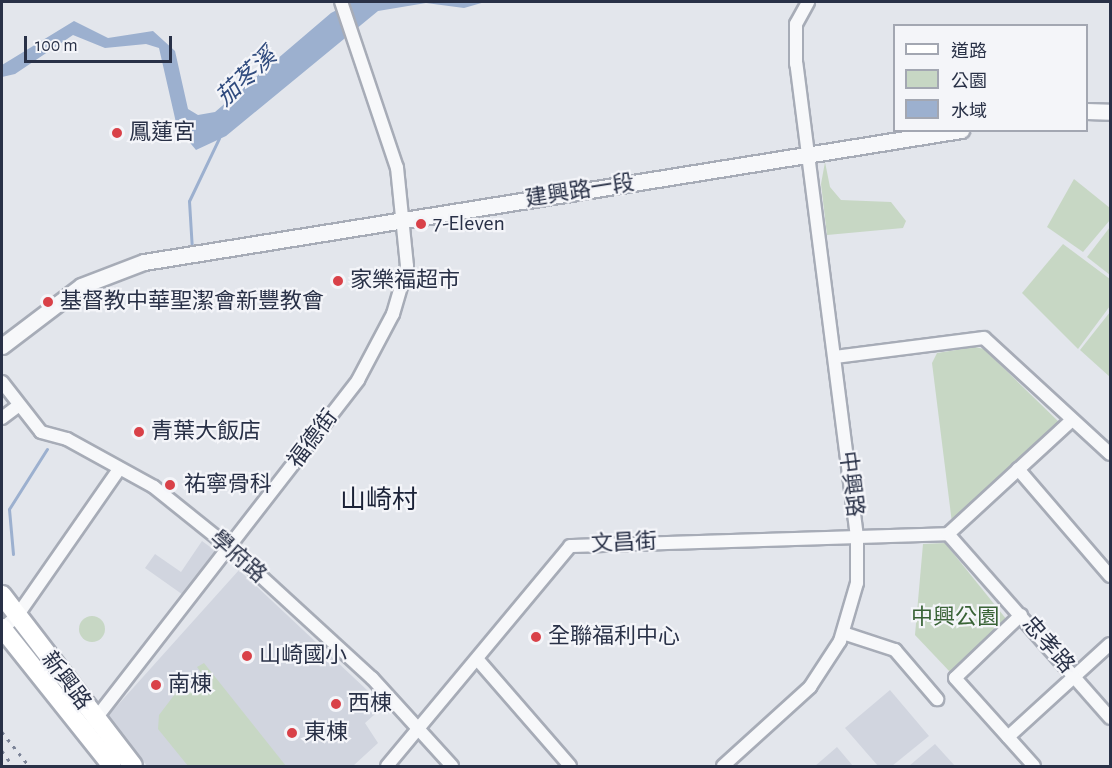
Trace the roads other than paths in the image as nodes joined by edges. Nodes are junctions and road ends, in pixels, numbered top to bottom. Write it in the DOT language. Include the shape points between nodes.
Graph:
graph roads {
  1 [pos="341,2"];
  2 [pos="808,2"];
  3 [pos="1088,111"];
  4 [pos="1110,112"];
  5 [pos="948,132"];
  6 [pos="808,153"];
  7 [pos="402,217"];
  8 [pos="2,346"];
  9 [pos="835,357"];
  10 [pos="2,382"];
  11 [pos="18,406"];
  12 [pos="2,418"];
  13 [pos="1072,420"];
  14 [pos="1110,454"];
  15 [pos="119,469"];
  16 [pos="1018,469"];
  17 [pos="948,534"];
  18 [pos="857,537"];
  19 [pos="231,549"];
  20 [pos="1110,576"];
  21 [pos="2,595"];
  22 [pos="1022,615"];
  23 [pos="17,616"];
  24 [pos="2,629"];
  25 [pos="843,633"];
  26 [pos="1110,644"];
  27 [pos="478,660"];
  28 [pos="1076,677"];
  29 [pos="937,699"];
  30 [pos="1110,718"];
  31 [pos="89,725"];
  32 [pos="420,728"];
  33 [pos="1008,737"];
  34 [pos="112,766"];
  35 [pos="133,766"];
  36 [pos="387,766"];
  37 [pos="452,766"];
  38 [pos="570,766"];
  39 [pos="723,766"];
  40 [pos="1034,766"];
  1 -- 7 [label="street, 福德街" via="358,40 394,154"];
  2 -- 6 [label="street, 中興路" via="796,24"];
  3 -- 4 [label="street"];
  5 -- 6 [label="street, 建興路一段"];
  6 -- 7 [label="street, 建興路一段"];
  6 -- 9 [label="street, 中興路"];
  7 -- 8 [label="street, 建興路一段" via="194,252 108,272"];
  7 -- 19 [label="street, 福德街" via="404,282 379,347"];
  9 -- 13 [label="street" via="984,338"];
  9 -- 18 [label="street, 中興路"];
  10 -- 11 [label="street, 學府路"];
  11 -- 12 [label="street"];
  11 -- 15 [label="street, 學府路" via="41,432 67,439"];
  13 -- 14 [label="street"];
  13 -- 16 [label="street"];
  15 -- 19 [label="street, 學府路" via="154,487"];
  15 -- 23 [label="street"];
  16 -- 17 [label="street"];
  16 -- 20 [label="street"];
  17 -- 18 [label="street"];
  17 -- 22 [label="street, 忠孝路"];
  18 -- 25 [label="street, 中興路" via="856,591"];
  18 -- 27 [label="street, 文昌街" via="570,546"];
  19 -- 31 [label="street, 福德街"];
  19 -- 32 [label="street, 學府路"];
  21 -- 23 [label="main road, 新興路"];
  22 -- 28 [label="street, 忠孝路"];
  22 -- 33 [label="street" via="955,678"];
  23 -- 24 [label="street"];
  23 -- 31 [label="main road, 新興路"];
  24 -- 31 [label="main road, 新興路"];
  25 -- 29 [label="street" via="896,650"];
  25 -- 39 [label="street, 中興路" via="804,695"];
  26 -- 28 [label="street"];
  27 -- 32 [label="street, 文昌街"];
  27 -- 38 [label="street"];
  28 -- 30 [label="street, 忠孝路"];
  28 -- 33 [label="street"];
  31 -- 34 [label="main road, 新興路"];
  31 -- 35 [label="main road, 新興路"];
  32 -- 36 [label="street, 文昌街"];
  32 -- 37 [label="street, 學府路"];
  33 -- 40 [label="street"];
}
